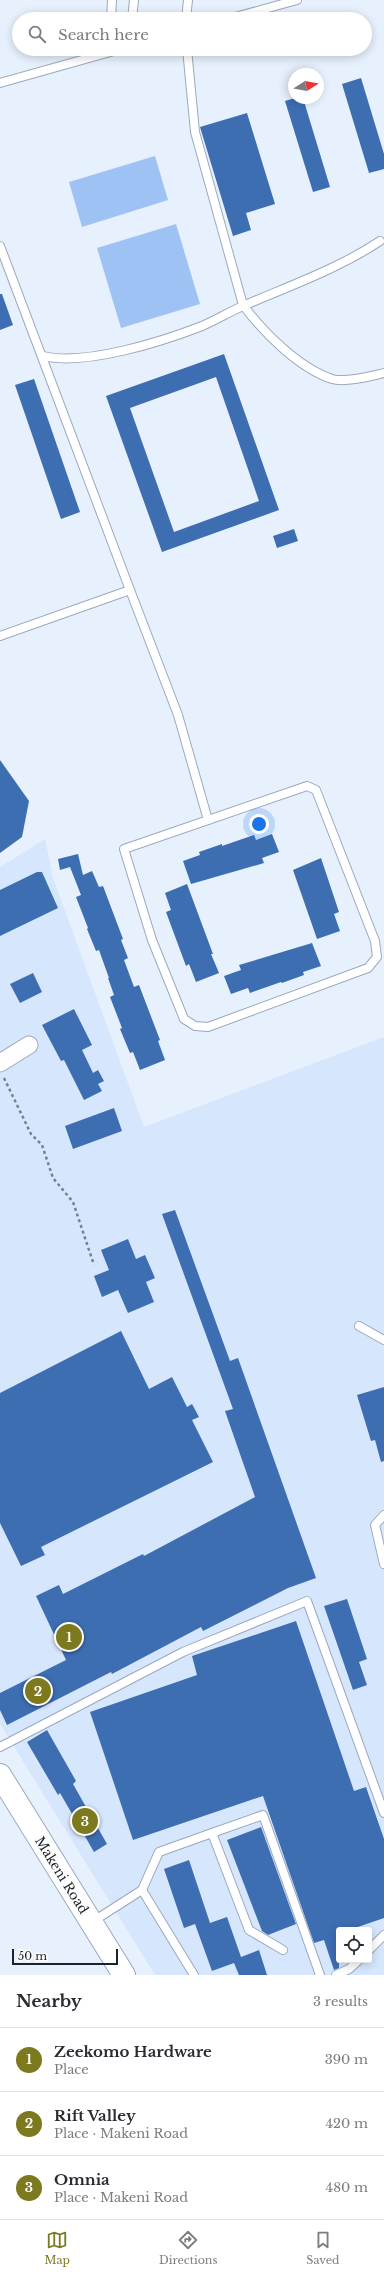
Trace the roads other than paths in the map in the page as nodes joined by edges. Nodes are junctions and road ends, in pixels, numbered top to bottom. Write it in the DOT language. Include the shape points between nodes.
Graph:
graph roads {
  1 [pos="112,0"];
  2 [pos="134,0"];
  3 [pos="188,0"];
  4 [pos="297,0"];
  5 [pos="111,12"];
  6 [pos="133,12"];
  7 [pos="187,12"];
  8 [pos="253,12"];
  9 [pos="92,56"];
  10 [pos="188,56"];
  11 [pos="0,83"];
  12 [pos="380,242"];
  13 [pos="0,246"];
  14 [pos="243,305"];
  15 [pos="43,356"];
  16 [pos="384,373"];
  17 [pos="130,590"];
  18 [pos="0,636"];
  19 [pos="208,820"];
  20 [pos="29,1045"];
  21 [pos="0,1063"];
  22 [pos="359,1326"];
  23 [pos="384,1340"];
  24 [pos="384,1515"];
  25 [pos="384,1564"];
  26 [pos="0,1747"];
  27 [pos="0,1775"];
  28 [pos="384,1812"];
  29 [pos="212,1833"];
  30 [pos="142,1890"];
  31 [pos="91,1922"];
  32 [pos="384,1935"];
  33 [pos="372,1947"];
  34 [pos="283,1950"];
  35 [pos="356,1963"];
  36 [pos="124,1975"];
  37 [pos="194,1975"];
  38 [pos="320,1975"];
  39 [pos="336,1975"];
  1 -- 5 [label="lane"];
  2 -- 6 [label="lane"];
  3 -- 7 [label="lane"];
  4 -- 8 [label="lane"];
  9 -- 11 [label="lane"];
  10 -- 14 [label="lane" via="195,132"];
  12 -- 14 [label="lane" via="294,286"];
  13 -- 15 [label="lane"];
  14 -- 15 [label="lane" via="202,326 138,347 62,360"];
  14 -- 16 [label="lane" via="260,327 292,357 333,380 359,379"];
  15 -- 17 [label="lane"];
  17 -- 18 [label="lane"];
  17 -- 19 [label="lane" via="178,715"];
  19 -- 19 [label="lane" via="307,786 316,790 375,941 377,957 368,968 208,1027 195,1026 184,1019 152,940 124,849"];
  20 -- 21 [label="street"];
  22 -- 23 [label="lane"];
  24 -- 25 [label="lane" via="375,1525"];
  26 -- 28 [label="lane" via="183,1652 307,1602"];
  27 -- 31 [label="main road, Makeni Road"];
  29 -- 30 [label="lane" via="159,1852"];
  29 -- 34 [label="lane" via="249,1930"];
  29 -- 38 [label="lane" via="263,1815"];
  30 -- 31 [label="lane"];
  30 -- 37 [label="lane"];
  31 -- 36 [label="main road, Makeni Road"];
  32 -- 33 [label="lane"];
  35 -- 39 [label="lane"];
}
